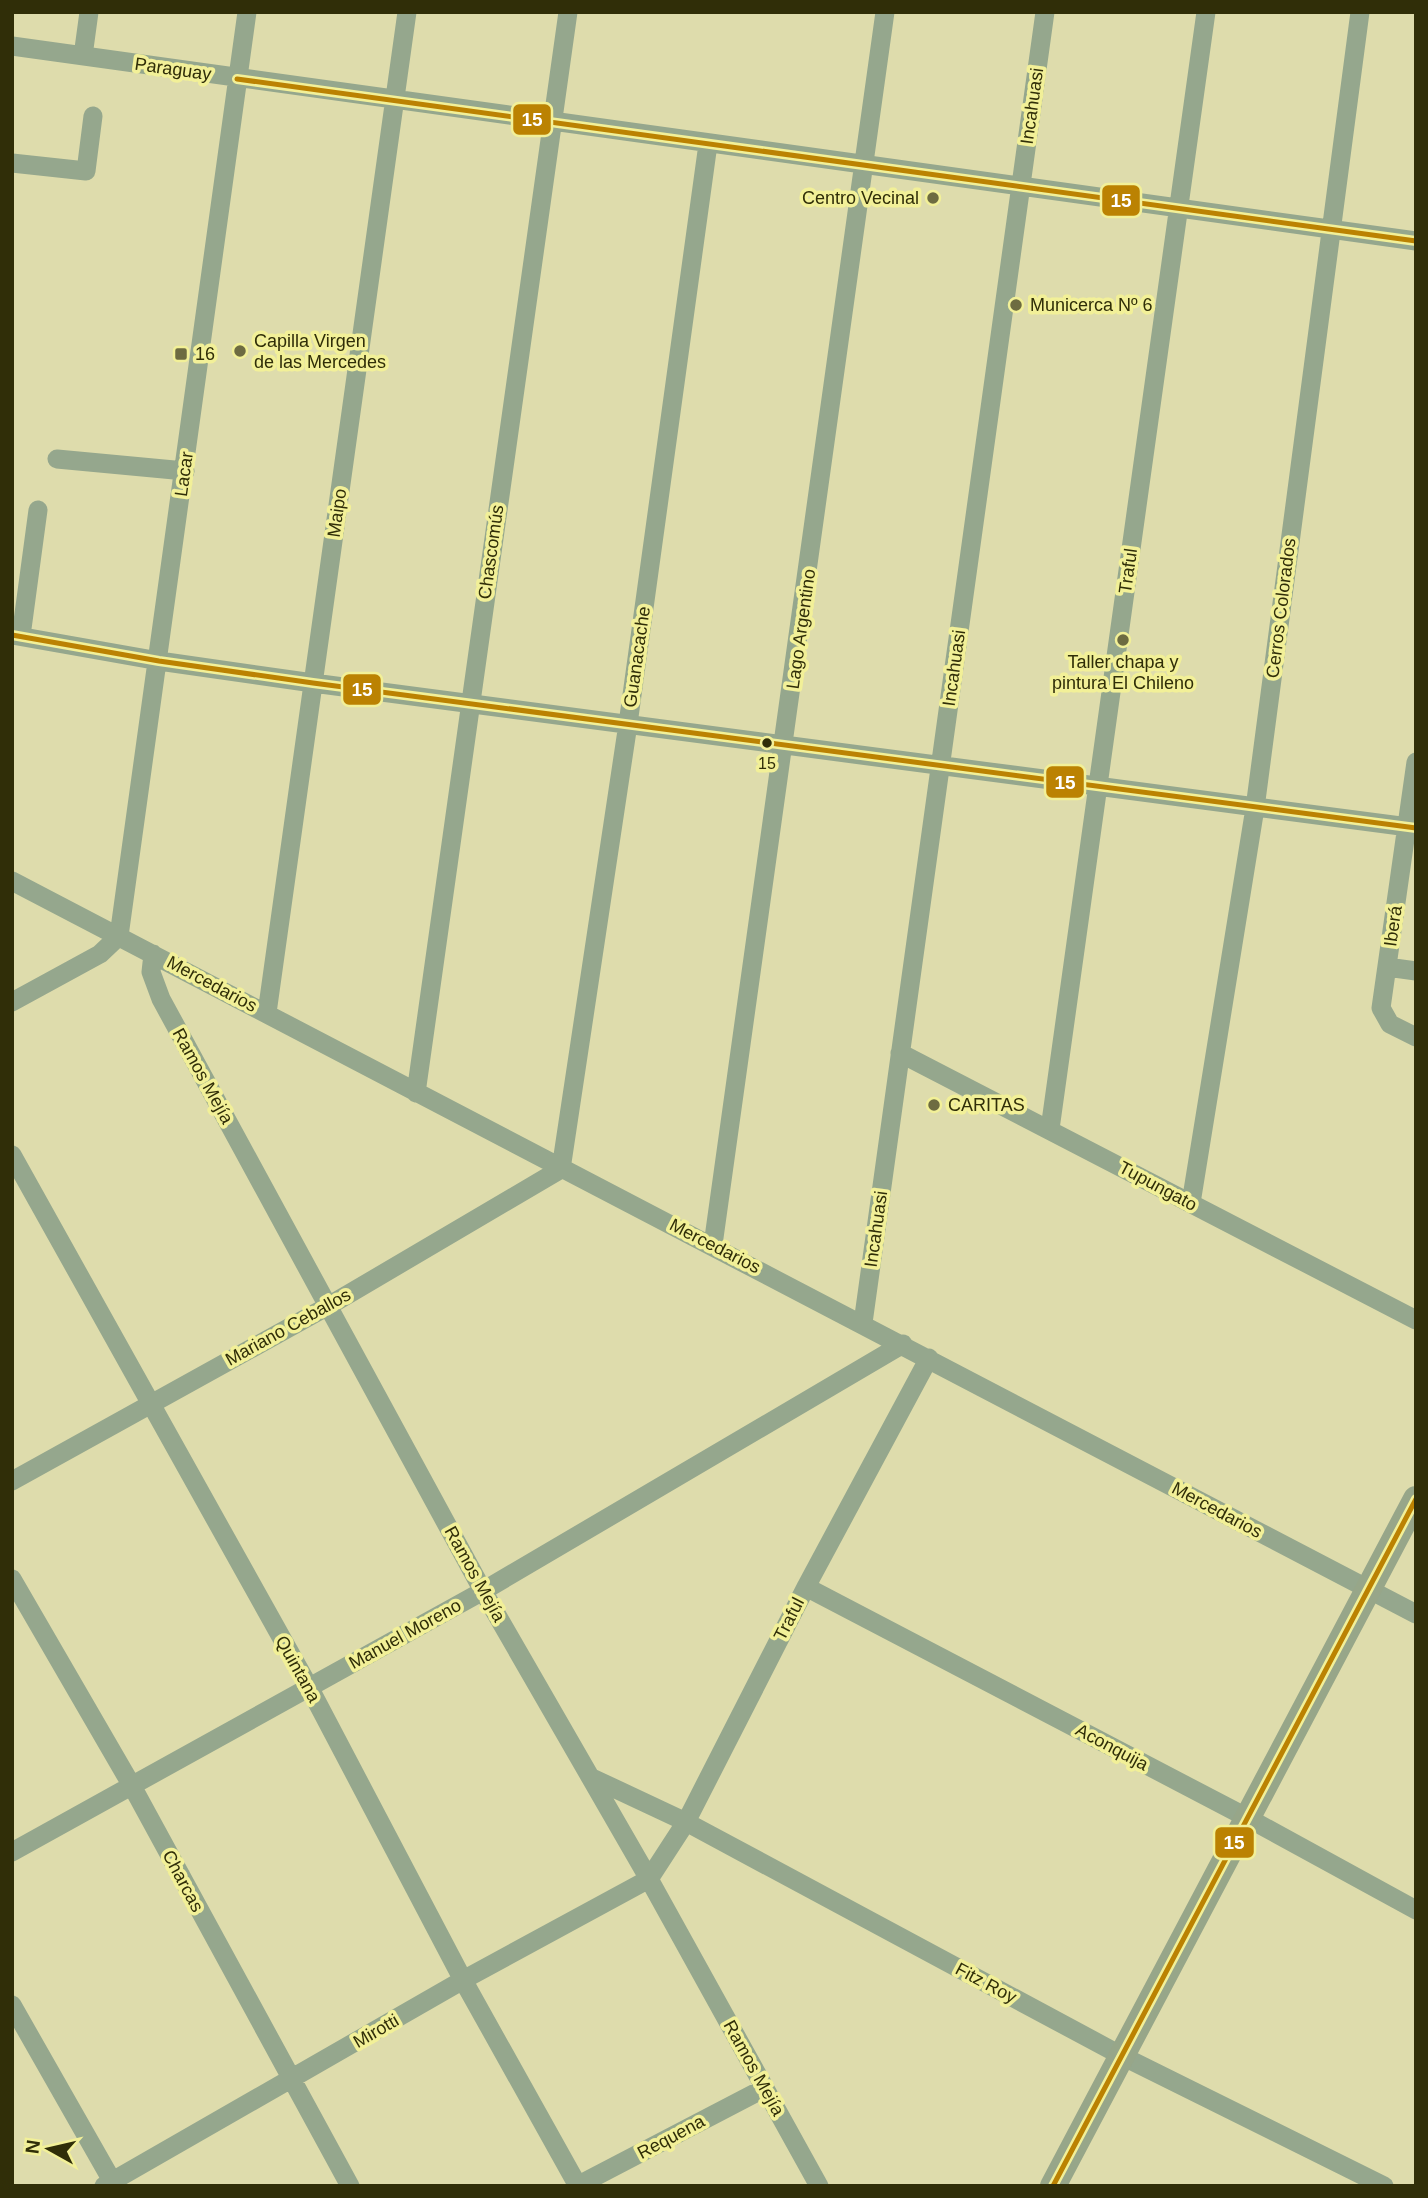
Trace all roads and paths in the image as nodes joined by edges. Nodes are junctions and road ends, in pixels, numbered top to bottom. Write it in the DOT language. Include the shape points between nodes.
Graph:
graph roads {
  1 [pos="89,12"];
  2 [pos="247,12"];
  3 [pos="407,12"];
  4 [pos="568,12"];
  5 [pos="885,12"];
  6 [pos="1045,12"];
  7 [pos="1206,12"];
  8 [pos="1360,12"];
  9 [pos="12,47"];
  10 [pos="83,56"];
  11 [pos="237,79"];
  12 [pos="394,100"];
  13 [pos="93,116"];
  14 [pos="552,121"];
  15 [pos="708,144"];
  16 [pos="12,163"];
  17 [pos="865,165"];
  18 [pos="1021,187"];
  19 [pos="1178,209"];
  20 [pos="1331,229"];
  21 [pos="1416,241"];
  22 [pos="57,459"];
  23 [pos="185,471"];
  24 [pos="37,510"];
  25 [pos="17,635"];
  26 [pos="159,661"];
  27 [pos="313,683"];
  28 [pos="470,704"];
  29 [pos="628,724"];
  30 [pos="785,745"];
  31 [pos="1416,762"];
  32 [pos="940,765"];
  33 [pos="1097,787"];
  34 [pos="1255,808"];
  35 [pos="1411,828"];
  36 [pos="12,881"];
  37 [pos="120,936"];
  38 [pos="153,954"];
  39 [pos="1387,967"];
  40 [pos="1416,971"];
  41 [pos="12,1002"];
  42 [pos="267,1013"];
  43 [pos="1416,1037"];
  44 [pos="900,1054"];
  45 [pos="416,1093"];
  46 [pos="1050,1129"];
  47 [pos="12,1155"];
  48 [pos="561,1169"];
  49 [pos="1191,1203"];
  50 [pos="713,1245"];
  51 [pos="330,1305"];
  52 [pos="1416,1320"];
  53 [pos="863,1323"];
  54 [pos="903,1344"];
  55 [pos="929,1358"];
  56 [pos="151,1404"];
  57 [pos="12,1481"];
  58 [pos="1416,1499"];
  59 [pos="12,1579"];
  60 [pos="806,1587"];
  61 [pos="1368,1589"];
  62 [pos="483,1591"];
  63 [pos="1416,1614"];
  64 [pos="309,1687"];
  65 [pos="590,1777"];
  66 [pos="132,1786"];
  67 [pos="1246,1817"];
  68 [pos="686,1822"];
  69 [pos="12,1852"];
  70 [pos="649,1879"];
  71 [pos="1416,1909"];
  72 [pos="463,1980"];
  73 [pos="12,2005"];
  74 [pos="1122,2056"];
  75 [pos="291,2080"];
  76 [pos="765,2088"];
  77 [pos="110,2184"];
  78 [pos="350,2186"];
  79 [pos="578,2186"];
  80 [pos="819,2186"];
  81 [pos="1053,2186"];
  82 [pos="1384,2186"];
  1 -- 10 [label="street"];
  2 -- 11 [label="street, Lacar"];
  3 -- 12 [label="street, Maipo"];
  4 -- 14 [label="street, Chascomús"];
  5 -- 17 [label="street, Lago Argentino"];
  6 -- 18 [label="street, Incahuasi"];
  7 -- 19 [label="street, Traful"];
  8 -- 20 [label="street, Cerros Colorados"];
  9 -- 10 [label="street, Paraguay"];
  10 -- 11 [label="street, Paraguay"];
  11 -- 12 [label="street, Paraguay"];
  11 -- 23 [label="street, Lacar"];
  12 -- 14 [label="street, Paraguay"];
  12 -- 27 [label="street, Maipo"];
  13 -- 16 [label="street" via="86,171"];
  14 -- 15 [label="street, Paraguay"];
  14 -- 28 [label="street, Chascomús"];
  15 -- 17 [label="street, Paraguay"];
  15 -- 29 [label="street, Guanacache"];
  17 -- 18 [label="street, Paraguay"];
  17 -- 30 [label="street, Lago Argentino"];
  18 -- 19 [label="street, Paraguay"];
  18 -- 32 [label="street, Incahuasi"];
  19 -- 20 [label="street, Paraguay"];
  19 -- 33 [label="street, Traful"];
  20 -- 21 [label="street, Paraguay"];
  20 -- 34 [label="street, Cerros Colorados"];
  22 -- 23 [label="street"];
  23 -- 26 [label="street, Lacar"];
  24 -- 25 [label="street"];
  25 -- 26 [label="street"];
  26 -- 27 [label="street"];
  26 -- 37 [label="street, Lacar"];
  27 -- 28 [label="street"];
  27 -- 42 [label="street, Maipo"];
  28 -- 29 [label="street"];
  28 -- 45 [label="street, Chascomús"];
  29 -- 30 [label="street"];
  29 -- 48 [label="street, Guanacache"];
  30 -- 32 [label="street"];
  30 -- 50 [label="street, Lago Argentino"];
  31 -- 35 [label="street, Iberá"];
  32 -- 33 [label="street"];
  32 -- 44 [label="street, Incahuasi"];
  33 -- 34 [label="street"];
  33 -- 46 [label="street, Traful"];
  34 -- 35 [label="street"];
  34 -- 49 [label="street, Cerros Colorados"];
  35 -- 39 [label="street, Iberá"];
  36 -- 37 [label="street, Mercedarios"];
  37 -- 38 [label="street, Mercedarios"];
  37 -- 41 [label="street" via="100,954"];
  38 -- 42 [label="street, Mercedarios"];
  38 -- 51 [label="street, Ramos Mejía" via="151,972 161,999"];
  39 -- 40 [label="street"];
  39 -- 43 [label="street, Iberá" via="1381,1008 1390,1024"];
  42 -- 45 [label="street, Mercedarios"];
  44 -- 46 [label="street, Tupungato"];
  44 -- 53 [label="street, Incahuasi"];
  45 -- 48 [label="street, Mercedarios"];
  46 -- 49 [label="street, Tupungato"];
  47 -- 56 [label="street, Quintana"];
  48 -- 50 [label="street, Mercedarios"];
  48 -- 51 [label="street, Mariano Ceballos"];
  49 -- 52 [label="street, Tupungato"];
  50 -- 53 [label="street, Mercedarios"];
  51 -- 56 [label="street, Mariano Ceballos"];
  51 -- 62 [label="street, Ramos Mejía"];
  53 -- 54 [label="street, Mercedarios"];
  54 -- 55 [label="street, Mercedarios"];
  54 -- 62 [label="street, Manuel Moreno"];
  55 -- 60 [label="street, Traful"];
  55 -- 61 [label="street, Mercedarios"];
  56 -- 57 [label="street, Mariano Ceballos"];
  56 -- 64 [label="street, Quintana"];
  58 -- 61 [label="main road"];
  59 -- 66 [label="street, Charcas"];
  60 -- 67 [label="street, Aconquija"];
  60 -- 68 [label="street, Traful"];
  61 -- 63 [label="street, Mercedarios"];
  61 -- 67 [label="main road"];
  62 -- 64 [label="street, Manuel Moreno"];
  62 -- 65 [label="street, Ramos Mejía"];
  64 -- 66 [label="street, Manuel Moreno"];
  64 -- 72 [label="street, Quintana"];
  65 -- 68 [label="street, Fitz Roy"];
  65 -- 70 [label="street, Ramos Mejía"];
  66 -- 69 [label="street, Manuel Moreno"];
  66 -- 75 [label="street, Charcas"];
  67 -- 71 [label="street, Aconquija"];
  67 -- 74 [label="main road"];
  68 -- 70 [label="street, Traful"];
  68 -- 74 [label="street, Fitz Roy"];
  70 -- 72 [label="street, Mirotti"];
  70 -- 76 [label="street, Ramos Mejía"];
  72 -- 75 [label="street, Mirotti"];
  72 -- 79 [label="street, Quintana"];
  73 -- 77 [label="street"];
  74 -- 81 [label="main road"];
  74 -- 82 [label="street, Fitz Roy"];
  75 -- 77 [label="street, Mirotti"];
  75 -- 78 [label="street, Charcas"];
  76 -- 79 [label="street, Requena"];
  76 -- 80 [label="street, Ramos Mejía"];
}
